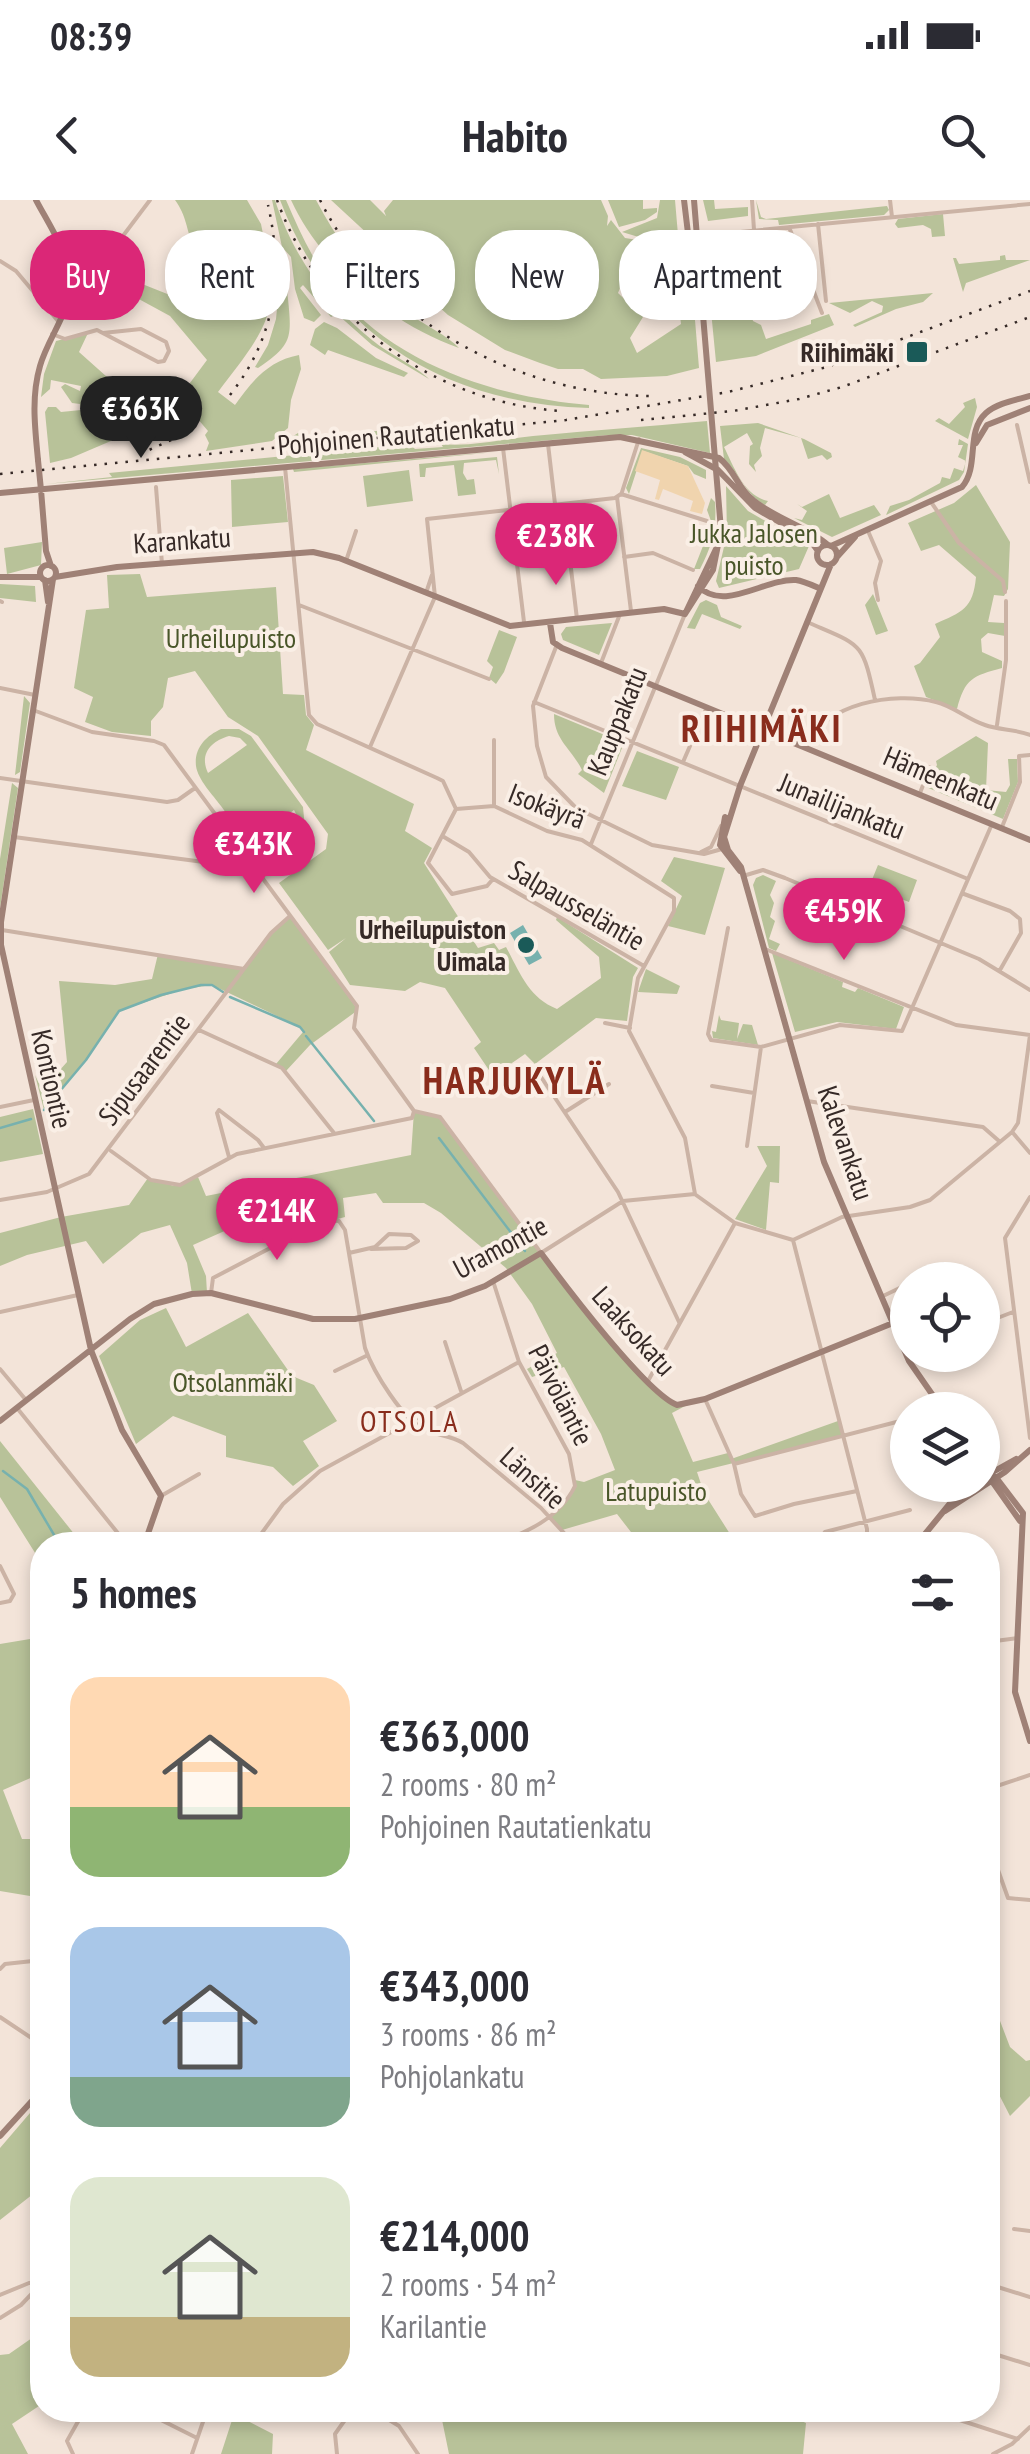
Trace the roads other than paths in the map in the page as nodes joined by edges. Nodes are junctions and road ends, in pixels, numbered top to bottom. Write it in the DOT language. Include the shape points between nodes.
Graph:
graph roads {
  1 [pos="36,200"];
  2 [pos="150,200"];
  3 [pos="684,200"];
  4 [pos="694,200"];
  5 [pos="752,200"];
  6 [pos="890,200"];
  7 [pos="997,203"];
  8 [pos="1030,204"];
  9 [pos="892,216"];
  10 [pos="818,224"];
  11 [pos="790,227"];
  12 [pos="51,230"];
  13 [pos="127,230"];
  14 [pos="692,230"];
  15 [pos="693,230"];
  16 [pos="754,230"];
  17 [pos="0,261"];
  18 [pos="826,301"];
  19 [pos="822,312"];
  20 [pos="704,320"];
  21 [pos="58,322"];
  22 [pos="103,333"];
  23 [pos="52,334"];
  24 [pos="1030,396"];
  25 [pos="1030,408"];
  26 [pos="1016,425"];
  27 [pos="639,439"];
  28 [pos="548,444"];
  29 [pos="975,444"];
  30 [pos="504,448"];
  31 [pos="675,448"];
  32 [pos="285,467"];
  33 [pos="1030,482"];
  34 [pos="156,487"];
  35 [pos="0,493"];
  36 [pos="619,495"];
  37 [pos="931,502"];
  38 [pos="556,504"];
  39 [pos="510,510"];
  40 [pos="707,522"];
  41 [pos="356,530"];
  42 [pos="868,531"];
  43 [pos="855,537"];
  44 [pos="830,546"];
  45 [pos="818,551"];
  46 [pos="293,554"];
  47 [pos="624,557"];
  48 [pos="516,559"];
  49 [pos="346,561"];
  50 [pos="834,561"];
  51 [pos="820,562"];
  52 [pos="162,564"];
  53 [pos="434,570"];
  54 [pos="693,570"];
  55 [pos="48,573"];
  56 [pos="824,576"];
  57 [pos="0,577"];
  58 [pos="702,587"];
  59 [pos="819,588"];
  60 [pos="1005,592"];
  61 [pos="426,593"];
  62 [pos="435,597"];
  63 [pos="878,600"];
  64 [pos="1006,601"];
  65 [pos="299,604"];
  66 [pos="631,612"];
  67 [pos="620,614"];
  68 [pos="685,614"];
  69 [pos="577,619"];
  70 [pos="552,622"];
  71 [pos="807,622"];
  72 [pos="524,626"];
  73 [pos="557,645"];
  74 [pos="412,649"];
  75 [pos="601,664"];
  76 [pos="489,679"];
  77 [pos="656,686"];
  78 [pos="0,688"];
  79 [pos="35,695"];
  80 [pos="875,700"];
  81 [pos="534,702"];
  82 [pos="707,707"];
  83 [pos="33,710"];
  84 [pos="996,728"];
  85 [pos="762,729"];
  86 [pos="1030,735"];
  87 [pos="494,740"];
  88 [pos="633,742"];
  89 [pos="370,747"];
  90 [pos="806,747"];
  91 [pos="1030,755"];
  92 [pos="683,763"];
  93 [pos="930,767"];
  94 [pos="0,778"];
  95 [pos="22,782"];
  96 [pos="740,786"];
  97 [pos="195,788"];
  98 [pos="920,793"];
  99 [pos="735,798"];
  100 [pos="494,806"];
  101 [pos="456,808"];
  102 [pos="600,822"];
  103 [pos="992,824"];
  104 [pos="1002,828"];
  105 [pos="14,836"];
  106 [pos="443,836"];
  107 [pos="1030,840"];
  108 [pos="591,844"];
  109 [pos="719,847"];
  110 [pos="698,853"];
  111 [pos="252,864"];
  112 [pos="743,876"];
  113 [pos="968,878"];
  114 [pos="493,879"];
  115 [pos="962,894"];
  116 [pos="290,916"];
  117 [pos="728,928"];
  118 [pos="1,930"];
  119 [pos="941,943"];
  120 [pos="764,949"];
  121 [pos="644,966"];
  122 [pos="244,969"];
  123 [pos="1000,970"];
  124 [pos="1030,990"];
  125 [pos="914,1009"];
  126 [pos="605,1023"];
  127 [pos="630,1028"];
  128 [pos="198,1030"];
  129 [pos="1030,1034"];
  130 [pos="789,1038"];
  131 [pos="761,1046"];
  132 [pos="539,1074"];
  133 [pos="609,1084"];
  134 [pos="712,1086"];
  135 [pos="1023,1089"];
  136 [pos="1030,1090"];
  137 [pos="754,1093"];
  138 [pos="34,1100"];
  139 [pos="807,1102"];
  140 [pos="0,1107"];
  141 [pos="414,1112"];
  142 [pos="564,1112"];
  143 [pos="1012,1132"];
  144 [pos="334,1133"];
  145 [pos="999,1141"];
  146 [pos="747,1146"];
  147 [pos="264,1148"];
  148 [pos="109,1149"];
  149 [pos="1030,1152"];
  150 [pos="229,1156"];
  151 [pos="54,1189"];
  152 [pos="694,1194"];
  153 [pos="1030,1197"];
  154 [pos="0,1200"];
  155 [pos="623,1201"];
  156 [pos="847,1216"];
  157 [pos="735,1223"];
  158 [pos="793,1240"];
  159 [pos="371,1249"];
  160 [pos="349,1253"];
  161 [pos="541,1253"];
  162 [pos="492,1282"];
  163 [pos="890,1292"];
  164 [pos="211,1293"];
  165 [pos="78,1296"];
  166 [pos="881,1296"];
  167 [pos="0,1312"];
  168 [pos="1014,1312"];
  169 [pos="1000,1317"];
  170 [pos="361,1318"];
  171 [pos="890,1318"];
  172 [pos="679,1322"];
  173 [pos="890,1324"];
  174 [pos="444,1342"];
  175 [pos="90,1350"];
  176 [pos="822,1353"];
  177 [pos="367,1355"];
  178 [pos="519,1362"];
  179 [pos="0,1369"];
  180 [pos="335,1371"];
  181 [pos="648,1380"];
  182 [pos="462,1392"];
  183 [pos="705,1399"];
  184 [pos="26,1400"];
  185 [pos="16,1408"];
  186 [pos="410,1418"];
  187 [pos="0,1421"];
  188 [pos="890,1424"];
  189 [pos="843,1436"];
  190 [pos="1030,1438"];
  191 [pos="1030,1450"];
  192 [pos="734,1464"];
  193 [pos="1000,1469"];
  194 [pos="199,1474"];
  195 [pos="1000,1490"];
  196 [pos="857,1491"];
  197 [pos="162,1496"];
  198 [pos="954,1502"];
  199 [pos="956,1502"];
  200 [pos="910,1510"];
  201 [pos="945,1511"];
  202 [pos="549,1516"];
  203 [pos="865,1522"];
  204 [pos="117,1532"];
  205 [pos="149,1532"];
  206 [pos="262,1532"];
  207 [pos="527,1532"];
  208 [pos="563,1532"];
  209 [pos="826,1532"];
  210 [pos="866,1532"];
  211 [pos="927,1532"];
  212 [pos="0,1566"];
  213 [pos="0,1603"];
  214 [pos="1018,1638"];
  215 [pos="1000,1640"];
  216 [pos="1030,1741"];
  217 [pos="1030,1775"];
  218 [pos="1000,1785"];
  219 [pos="1000,1876"];
  220 [pos="1030,1900"];
  221 [pos="30,1961"];
  222 [pos="0,1970"];
  223 [pos="0,2017"];
  224 [pos="30,2037"];
  225 [pos="30,2103"];
  226 [pos="0,2136"];
  227 [pos="1014,2228"];
  228 [pos="1030,2231"];
  229 [pos="30,2284"];
  230 [pos="1000,2288"];
  231 [pos="0,2295"];
  232 [pos="30,2295"];
  233 [pos="1030,2297"];
  234 [pos="0,2318"];
  235 [pos="1000,2356"];
  236 [pos="1030,2366"];
  237 [pos="78,2422"];
  238 [pos="164,2422"];
  239 [pos="203,2422"];
  240 [pos="344,2422"];
  241 [pos="392,2422"];
  242 [pos="966,2422"];
  243 [pos="1030,2427"];
  244 [pos="197,2438"];
  245 [pos="1018,2439"];
  246 [pos="73,2454"];
  247 [pos="192,2454"];
  248 [pos="337,2454"];
  249 [pos="418,2454"];
  250 [pos="993,2454"];
  1 -- 12 [label="street"];
  2 -- 13 [label="street"];
  3 -- 14 [label="street"];
  4 -- 15 [label="street"];
  5 -- 16 [label="street"];
  6 -- 9 [label="street"];
  7 -- 8 [label="street"];
  7 -- 9 [label="street"];
  9 -- 10 [label="street"];
  10 -- 11 [label="street"];
  10 -- 18 [label="street"];
  11 -- 16 [label="street"];
  11 -- 19 [label="street"];
  17 -- 21 [label="street"];
  20 -- 58 [label="street, Kauppakatu, bridge" via="721,534"];
  21 -- 23 [label="street, Kontiontie"];
  22 -- 22 [label="street" via="158,362 168,352 166,342 140,329"];
  22 -- 23 [label="street"];
  23 -- 55 [label="street, Kontiontie, bridge" via="35,389"];
  24 -- 29 [label="street" via="987,412"];
  25 -- 29 [label="street" via="987,425"];
  26 -- 33 [label="street"];
  27 -- 28 [label="street, Pohjoinen Rautatienkatu"];
  27 -- 31 [label="street, Pohjoinen Rautatienkatu"];
  27 -- 36 [label="street"];
  28 -- 30 [label="street, Pohjoinen Rautatienkatu"];
  28 -- 38 [label="street"];
  29 -- 37 [label="street" via="965,484"];
  30 -- 32 [label="street, Pohjoinen Rautatienkatu"];
  30 -- 39 [label="street"];
  31 -- 44 [label="street, Pohjoinen Rautatienkatu" via="718,458 756,502"];
  31 -- 45 [label="street, Pohjoinen Rautatienkatu" via="718,470 754,508"];
  32 -- 35 [label="street, Pohjoinen Rautatienkatu"];
  32 -- 46 [label="street"];
  34 -- 52 [label="street"];
  36 -- 38 [label="street"];
  36 -- 40 [label="street"];
  36 -- 47 [label="street"];
  37 -- 42 [label="street"];
  37 -- 60 [label="street" via="959,543 1003,581"];
  38 -- 39 [label="street"];
  39 -- 48 [label="street"];
  39 -- 53 [label="street" via="427,519"];
  41 -- 49 [label="street"];
  42 -- 43 [label="street"];
  42 -- 63 [label="street" via="880,561"];
  43 -- 44 [label="street"];
  43 -- 50 [label="street"];
  44 -- 45 [label="street"];
  44 -- 50 [label="street"];
  45 -- 51 [label="street"];
  46 -- 49 [label="street"];
  46 -- 52 [label="street, Karankatu"];
  46 -- 65 [label="street"];
  47 -- 54 [label="street" via="652,553"];
  47 -- 66 [label="street"];
  48 -- 69 [label="street" via="570,552"];
  48 -- 72 [label="street"];
  49 -- 61 [label="street"];
  50 -- 51 [label="street"];
  50 -- 56 [label="street"];
  51 -- 56 [label="street"];
  52 -- 55 [label="street, Karankatu"];
  53 -- 61 [label="street"];
  53 -- 62 [label="street"];
  55 -- 57 [label="street, Karankatu"];
  55 -- 79 [label="street, Kontiontie"];
  56 -- 59 [label="street"];
  58 -- 59 [label="street" via="714,596 791,580"];
  58 -- 68 [label="street, Kauppakatu"];
  59 -- 71 [label="street"];
  61 -- 62 [label="street"];
  62 -- 72 [label="street"];
  62 -- 74 [label="street"];
  64 -- 84 [label="street"];
  65 -- 74 [label="street"];
  65 -- 89 [label="street" via="309,715"];
  66 -- 67 [label="street"];
  66 -- 68 [label="street"];
  67 -- 69 [label="street"];
  67 -- 75 [label="street"];
  68 -- 77 [label="street, Kauppakatu"];
  69 -- 70 [label="street"];
  70 -- 72 [label="street"];
  70 -- 73 [label="street"];
  71 -- 80 [label="street" via="858,645"];
  71 -- 85 [label="street"];
  73 -- 75 [label="street, Hämeenkatu"];
  73 -- 81 [label="street"];
  74 -- 76 [label="street"];
  74 -- 89 [label="street"];
  75 -- 77 [label="street, Hämeenkatu"];
  77 -- 82 [label="street, Hämeenkatu"];
  77 -- 88 [label="street, Kauppakatu"];
  78 -- 79 [label="street"];
  79 -- 83 [label="street, Kontiontie"];
  80 -- 84 [label="street" via="932,700"];
  80 -- 90 [label="street" via="816,730"];
  81 -- 88 [label="street, Junailijankatu"];
  81 -- 102 [label="street" via="546,777"];
  82 -- 85 [label="street, Hämeenkatu"];
  82 -- 92 [label="street"];
  83 -- 95 [label="street, Kontiontie"];
  83 -- 97 [label="street" via="102,735 158,742"];
  84 -- 86 [label="street"];
  85 -- 90 [label="street, Hämeenkatu"];
  85 -- 96 [label="street"];
  87 -- 100 [label="street"];
  88 -- 92 [label="street, Junailijankatu"];
  88 -- 102 [label="street, Kauppakatu"];
  89 -- 101 [label="street" via="443,781"];
  90 -- 98 [label="street, Hämeenkatu"];
  91 -- 104 [label="street" via="1019,756 1020,782"];
  92 -- 96 [label="street, Junailijankatu"];
  93 -- 98 [label="street"];
  94 -- 95 [label="street"];
  95 -- 97 [label="street" via="167,802"];
  95 -- 105 [label="street, Kontiontie"];
  96 -- 99 [label="street"];
  96 -- 113 [label="street, Junailijankatu"];
  97 -- 111 [label="street"];
  98 -- 103 [label="street, Hämeenkatu"];
  99 -- 109 [label="street"];
  99 -- 109 [label="street"];
  100 -- 101 [label="street, Isokäyrä"];
  100 -- 108 [label="street, Isokäyrä"];
  101 -- 106 [label="street"];
  102 -- 108 [label="street, Kauppakatu"];
  102 -- 110 [label="street" via="659,847"];
  103 -- 104 [label="street, Hämeenkatu"];
  103 -- 113 [label="street"];
  104 -- 107 [label="street, Hämeenkatu"];
  105 -- 111 [label="street"];
  105 -- 118 [label="street, Kontiontie"];
  106 -- 114 [label="street, Salpausseläntie"];
  106 -- 114 [label="street" via="428,863 446,891 458,894"];
  108 -- 121 [label="street, Isokäyrä" via="674,898 674,911"];
  109 -- 110 [label="street"];
  109 -- 110 [label="street"];
  109 -- 112 [label="street, Kalevankatu"];
  111 -- 116 [label="street"];
  112 -- 119 [label="street" via="766,871"];
  112 -- 120 [label="street, Kalevankatu"];
  113 -- 115 [label="street"];
  114 -- 121 [label="street, Salpausseläntie"];
  115 -- 119 [label="street"];
  115 -- 123 [label="street" via="1020,919 1021,934"];
  116 -- 122 [label="street, Sipusaarentie"];
  116 -- 141 [label="street" via="357,1006 354,1028"];
  117 -- 131 [label="street" via="708,1037"];
  118 -- 122 [label="street"];
  118 -- 138 [label="street, Kontiontie"];
  119 -- 123 [label="street"];
  119 -- 125 [label="street"];
  120 -- 125 [label="street"];
  120 -- 130 [label="street, Kalevankatu"];
  121 -- 127 [label="street, Salpausseläntie"];
  122 -- 128 [label="street, Sipusaarentie"];
  123 -- 124 [label="street"];
  125 -- 129 [label="street" via="962,1027"];
  125 -- 130 [label="street" via="897,1032 840,1025"];
  126 -- 127 [label="street"];
  127 -- 152 [label="street" via="685,1138"];
  128 -- 144 [label="street" via="282,1068"];
  128 -- 148 [label="street, Sipusaarentie"];
  129 -- 135 [label="street"];
  130 -- 131 [label="street"];
  130 -- 139 [label="street, Kalevankatu"];
  131 -- 137 [label="street"];
  132 -- 142 [label="street"];
  133 -- 142 [label="street"];
  134 -- 137 [label="street"];
  135 -- 136 [label="street"];
  135 -- 143 [label="street"];
  137 -- 146 [label="street"];
  138 -- 140 [label="street"];
  138 -- 151 [label="street, Kontiontie"];
  139 -- 145 [label="street" via="982,1126"];
  139 -- 156 [label="street, Kalevankatu"];
  141 -- 144 [label="street" via="412,1118"];
  141 -- 161 [label="street, Laaksokatu" via="440,1118"];
  142 -- 155 [label="street"];
  143 -- 145 [label="street"];
  143 -- 149 [label="street"];
  144 -- 147 [label="street"];
  145 -- 156 [label="street" via="930,1200"];
  147 -- 150 [label="street"];
  147 -- 150 [label="street" via="219,1110"];
  148 -- 150 [label="street" via="151,1180 174,1186"];
  148 -- 151 [label="street, Sipusaarentie" via="90,1174"];
  151 -- 154 [label="street, Sipusaarentie"];
  151 -- 165 [label="street, Kontiontie"];
  152 -- 155 [label="street, Uramontie"];
  152 -- 157 [label="street"];
  153 -- 168 [label="street" via="1006,1238"];
  155 -- 161 [label="street, Uramontie"];
  155 -- 172 [label="street"];
  156 -- 158 [label="street"];
  156 -- 166 [label="street, Kalevankatu"];
  157 -- 158 [label="street"];
  157 -- 172 [label="street"];
  158 -- 176 [label="street"];
  159 -- 159 [label="street" via="390,1234 418,1242 406,1248"];
  159 -- 160 [label="street"];
  160 -- 164 [label="street" via="341,1223 324,1220 213,1278"];
  160 -- 170 [label="street"];
  161 -- 162 [label="street, Uramontie"];
  161 -- 181 [label="street, Laaksokatu"];
  162 -- 170 [label="street, Uramontie" via="434,1304"];
  162 -- 178 [label="street, Päivöläntie"];
  163 -- 166 [label="street"];
  164 -- 170 [label="street, Uramontie" via="313,1319"];
  164 -- 175 [label="street, Uramontie" via="154,1304"];
  165 -- 167 [label="street"];
  165 -- 175 [label="street, Kontiontie"];
  166 -- 171 [label="street, Kalevankatu"];
  168 -- 169 [label="street"];
  168 -- 190 [label="street"];
  170 -- 177 [label="street"];
  172 -- 181 [label="street"];
  173 -- 176 [label="street"];
  174 -- 182 [label="street"];
  175 -- 184 [label="street, Uramontie"];
  175 -- 197 [label="street, Kontiontie" via="126,1437"];
  176 -- 183 [label="street"];
  176 -- 189 [label="street"];
  177 -- 180 [label="street"];
  177 -- 186 [label="street"];
  178 -- 182 [label="street"];
  178 -- 202 [label="street, Päivöläntie" via="573,1465 573,1490"];
  179 -- 184 [label="street"];
  181 -- 183 [label="street, Laaksokatu" via="673,1404"];
  182 -- 186 [label="street"];
  183 -- 192 [label="street"];
  184 -- 185 [label="street, Uramontie"];
  185 -- 187 [label="street, Uramontie"];
  185 -- 204 [label="street"];
  186 -- 202 [label="street, Länsitie" via="463,1443"];
  186 -- 206 [label="street" via="310,1478"];
  188 -- 189 [label="street"];
  189 -- 192 [label="street"];
  189 -- 196 [label="street"];
  191 -- 193 [label="street"];
  192 -- 196 [label="street" via="753,1515"];
  194 -- 197 [label="street"];
  195 -- 214 [label="street" via="1024,1532"];
  196 -- 203 [label="street"];
  197 -- 205 [label="street"];
  198 -- 201 [label="street"];
  199 -- 201 [label="street"];
  200 -- 203 [label="street"];
  201 -- 211 [label="street"];
  202 -- 207 [label="street"];
  202 -- 208 [label="street, Länsitie"];
  203 -- 209 [label="street"];
  203 -- 210 [label="street"];
  212 -- 213 [label="street" via="14,1594"];
  214 -- 215 [label="street"];
  214 -- 216 [label="street" via="1015,1692"];
  217 -- 218 [label="street"];
  219 -- 220 [label="street" via="1008,1898"];
  221 -- 222 [label="street"];
  223 -- 224 [label="street"];
  225 -- 226 [label="street"];
  227 -- 228 [label="street"];
  229 -- 231 [label="street"];
  230 -- 233 [label="street"];
  232 -- 234 [label="street"];
  235 -- 236 [label="street"];
  237 -- 246 [label="street" via="66,2441"];
  238 -- 244 [label="street"];
  239 -- 244 [label="street"];
  240 -- 248 [label="street" via="335,2434"];
  241 -- 249 [label="street"];
  242 -- 245 [label="street"];
  243 -- 245 [label="street"];
  244 -- 247 [label="street"];
  245 -- 250 [label="street"];
}
